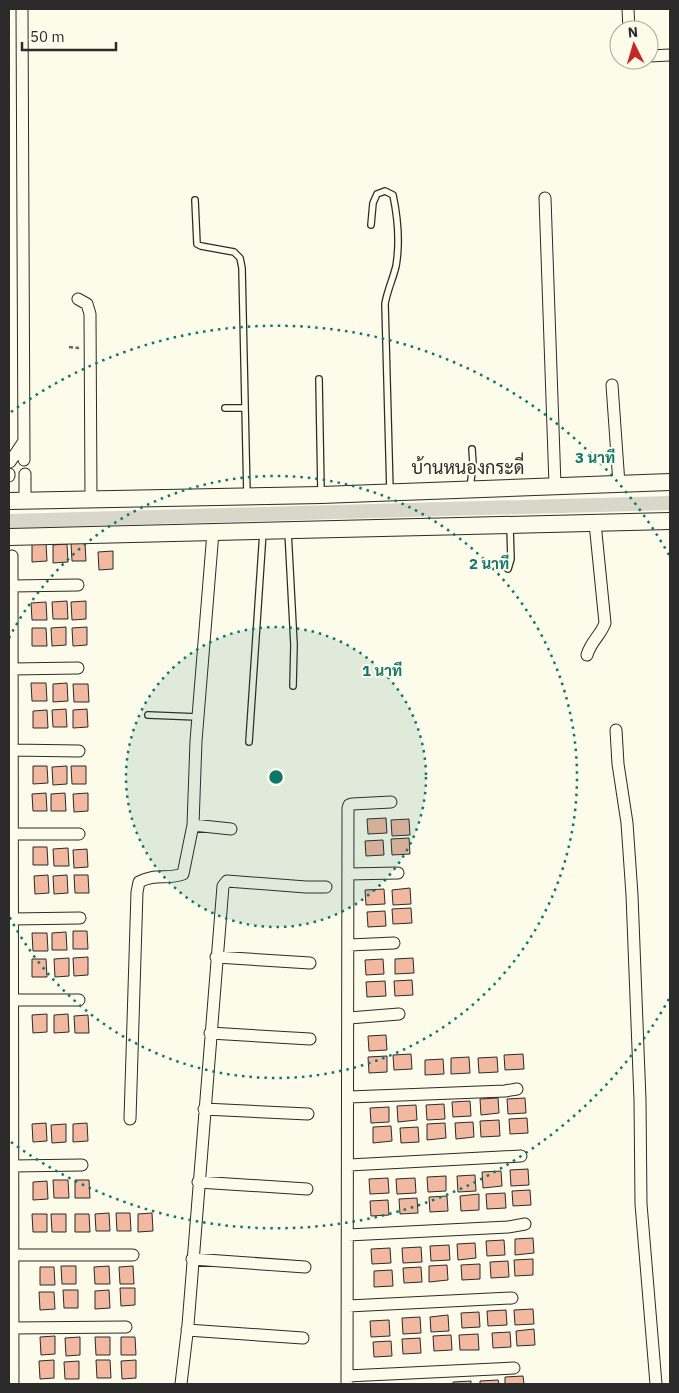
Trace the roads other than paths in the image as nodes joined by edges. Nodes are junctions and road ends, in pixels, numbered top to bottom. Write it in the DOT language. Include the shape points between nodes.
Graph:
graph roads {
  1 [pos="22,9"];
  2 [pos="545,198"];
  3 [pos="195,200"];
  4 [pos="371,225"];
  5 [pos="78,299"];
  6 [pos="319,379"];
  7 [pos="612,385"];
  8 [pos="225,408"];
  9 [pos="245,408"];
  10 [pos="24,440"];
  11 [pos="472,449"];
  12 [pos="24,460"];
  13 [pos="10,462"];
  14 [pos="25,474"];
  15 [pos="670,482"];
  16 [pos="619,484"];
  17 [pos="555,485"];
  18 [pos="470,488"];
  19 [pos="390,492"];
  20 [pos="321,495"];
  21 [pos="247,496"];
  22 [pos="91,499"];
  23 [pos="25,500"];
  24 [pos="9,501"];
  25 [pos="670,521"];
  26 [pos="595,524"];
  27 [pos="510,525"];
  28 [pos="263,531"];
  29 [pos="288,531"];
  30 [pos="213,532"];
  31 [pos="9,537"];
  32 [pos="12,556"];
  33 [pos="508,569"];
  34 [pos="78,585"];
  35 [pos="12,586"];
  36 [pos="587,655"];
  37 [pos="78,668"];
  38 [pos="12,669"];
  39 [pos="293,686"];
  40 [pos="148,715"];
  41 [pos="198,717"];
  42 [pos="616,730"];
  43 [pos="249,742"];
  44 [pos="12,750"];
  45 [pos="79,751"];
  46 [pos="391,802"];
  47 [pos="192,825"];
  48 [pos="231,829"];
  49 [pos="12,834"];
  50 [pos="78,834"];
  51 [pos="398,873"];
  52 [pos="348,874"];
  53 [pos="326,887"];
  54 [pos="80,918"];
  55 [pos="12,919"];
  56 [pos="394,943"];
  57 [pos="349,945"];
  58 [pos="216,957"];
  59 [pos="310,963"];
  60 [pos="12,1000"];
  61 [pos="79,1000"];
  62 [pos="399,1014"];
  63 [pos="349,1018"];
  64 [pos="210,1033"];
  65 [pos="310,1039"];
  66 [pos="517,1089"];
  67 [pos="349,1097"];
  68 [pos="204,1109"];
  69 [pos="308,1114"];
  70 [pos="130,1119"];
  71 [pos="521,1156"];
  72 [pos="82,1165"];
  73 [pos="348,1165"];
  74 [pos="13,1166"];
  75 [pos="198,1182"];
  76 [pos="307,1189"];
  77 [pos="525,1224"];
  78 [pos="348,1235"];
  79 [pos="133,1254"];
  80 [pos="13,1255"];
  81 [pos="192,1259"];
  82 [pos="305,1267"];
  83 [pos="512,1298"];
  84 [pos="348,1306"];
  85 [pos="126,1327"];
  86 [pos="13,1328"];
  87 [pos="187,1330"];
  88 [pos="303,1338"];
  89 [pos="11,1345"];
  90 [pos="514,1368"];
  91 [pos="347,1380"];
  92 [pos="13,1384"];
  93 [pos="181,1384"];
  94 [pos="656,1384"];
  1 -- 10 [label="street"];
  2 -- 17 [label="street"];
  3 -- 9 [label="lane" via="197,244 234,252 240,258"];
  4 -- 19 [label="lane" via="377,194 393,195 398,246 396,268 385,304"];
  5 -- 22 [label="street" via="87,304 90,314"];
  6 -- 20 [label="lane"];
  7 -- 16 [label="street"];
  8 -- 9 [label="lane"];
  9 -- 21 [label="lane"];
  10 -- 12 [label="street"];
  10 -- 13 [label="street"];
  11 -- 18 [label="lane"];
  14 -- 23 [label="street"];
  15 -- 16 [label="street"];
  16 -- 17 [label="street"];
  17 -- 18 [label="street"];
  18 -- 19 [label="street"];
  19 -- 20 [label="street"];
  20 -- 21 [label="street"];
  21 -- 22 [label="street"];
  22 -- 23 [label="street"];
  23 -- 24 [label="street"];
  25 -- 26 [label="street"];
  26 -- 27 [label="street"];
  26 -- 36 [label="street" via="605,623 590,644"];
  27 -- 29 [label="street"];
  27 -- 33 [label="lane"];
  28 -- 29 [label="street"];
  28 -- 30 [label="street"];
  28 -- 43 [label="lane"];
  29 -- 39 [label="lane"];
  30 -- 31 [label="street"];
  30 -- 41 [label="street"];
  32 -- 35 [label="street"];
  34 -- 35 [label="street"];
  35 -- 38 [label="street"];
  37 -- 38 [label="street"];
  38 -- 44 [label="street"];
  40 -- 41 [label="lane"];
  41 -- 47 [label="street"];
  42 -- 94 [label="street" via="632,895 641,1204"];
  44 -- 45 [label="street"];
  44 -- 49 [label="street"];
  46 -- 52 [label="street" via="349,805"];
  47 -- 48 [label="street"];
  47 -- 70 [label="street" via="183,874 173,878 156,876 139,882"];
  49 -- 50 [label="street"];
  49 -- 55 [label="street"];
  51 -- 52 [label="street"];
  52 -- 57 [label="street"];
  53 -- 58 [label="street" via="227,881 224,883"];
  54 -- 55 [label="street"];
  55 -- 60 [label="street"];
  56 -- 57 [label="street"];
  57 -- 63 [label="street"];
  58 -- 59 [label="street"];
  58 -- 64 [label="street"];
  60 -- 61 [label="street"];
  60 -- 74 [label="street"];
  62 -- 63 [label="street"];
  63 -- 67 [label="street"];
  64 -- 65 [label="street"];
  64 -- 68 [label="street"];
  66 -- 67 [label="street"];
  67 -- 73 [label="street"];
  68 -- 69 [label="street"];
  68 -- 75 [label="street"];
  71 -- 73 [label="street"];
  72 -- 74 [label="street"];
  73 -- 78 [label="street"];
  74 -- 80 [label="street"];
  75 -- 76 [label="street"];
  75 -- 81 [label="street"];
  77 -- 78 [label="street"];
  78 -- 84 [label="street"];
  79 -- 80 [label="street"];
  80 -- 86 [label="street"];
  81 -- 82 [label="street"];
  81 -- 87 [label="street"];
  83 -- 84 [label="street"];
  84 -- 91 [label="street"];
  85 -- 86 [label="street"];
  86 -- 89 [label="street"];
  87 -- 88 [label="street"];
  87 -- 93 [label="street"];
  89 -- 92 [label="street"];
  90 -- 91 [label="street"];
}
